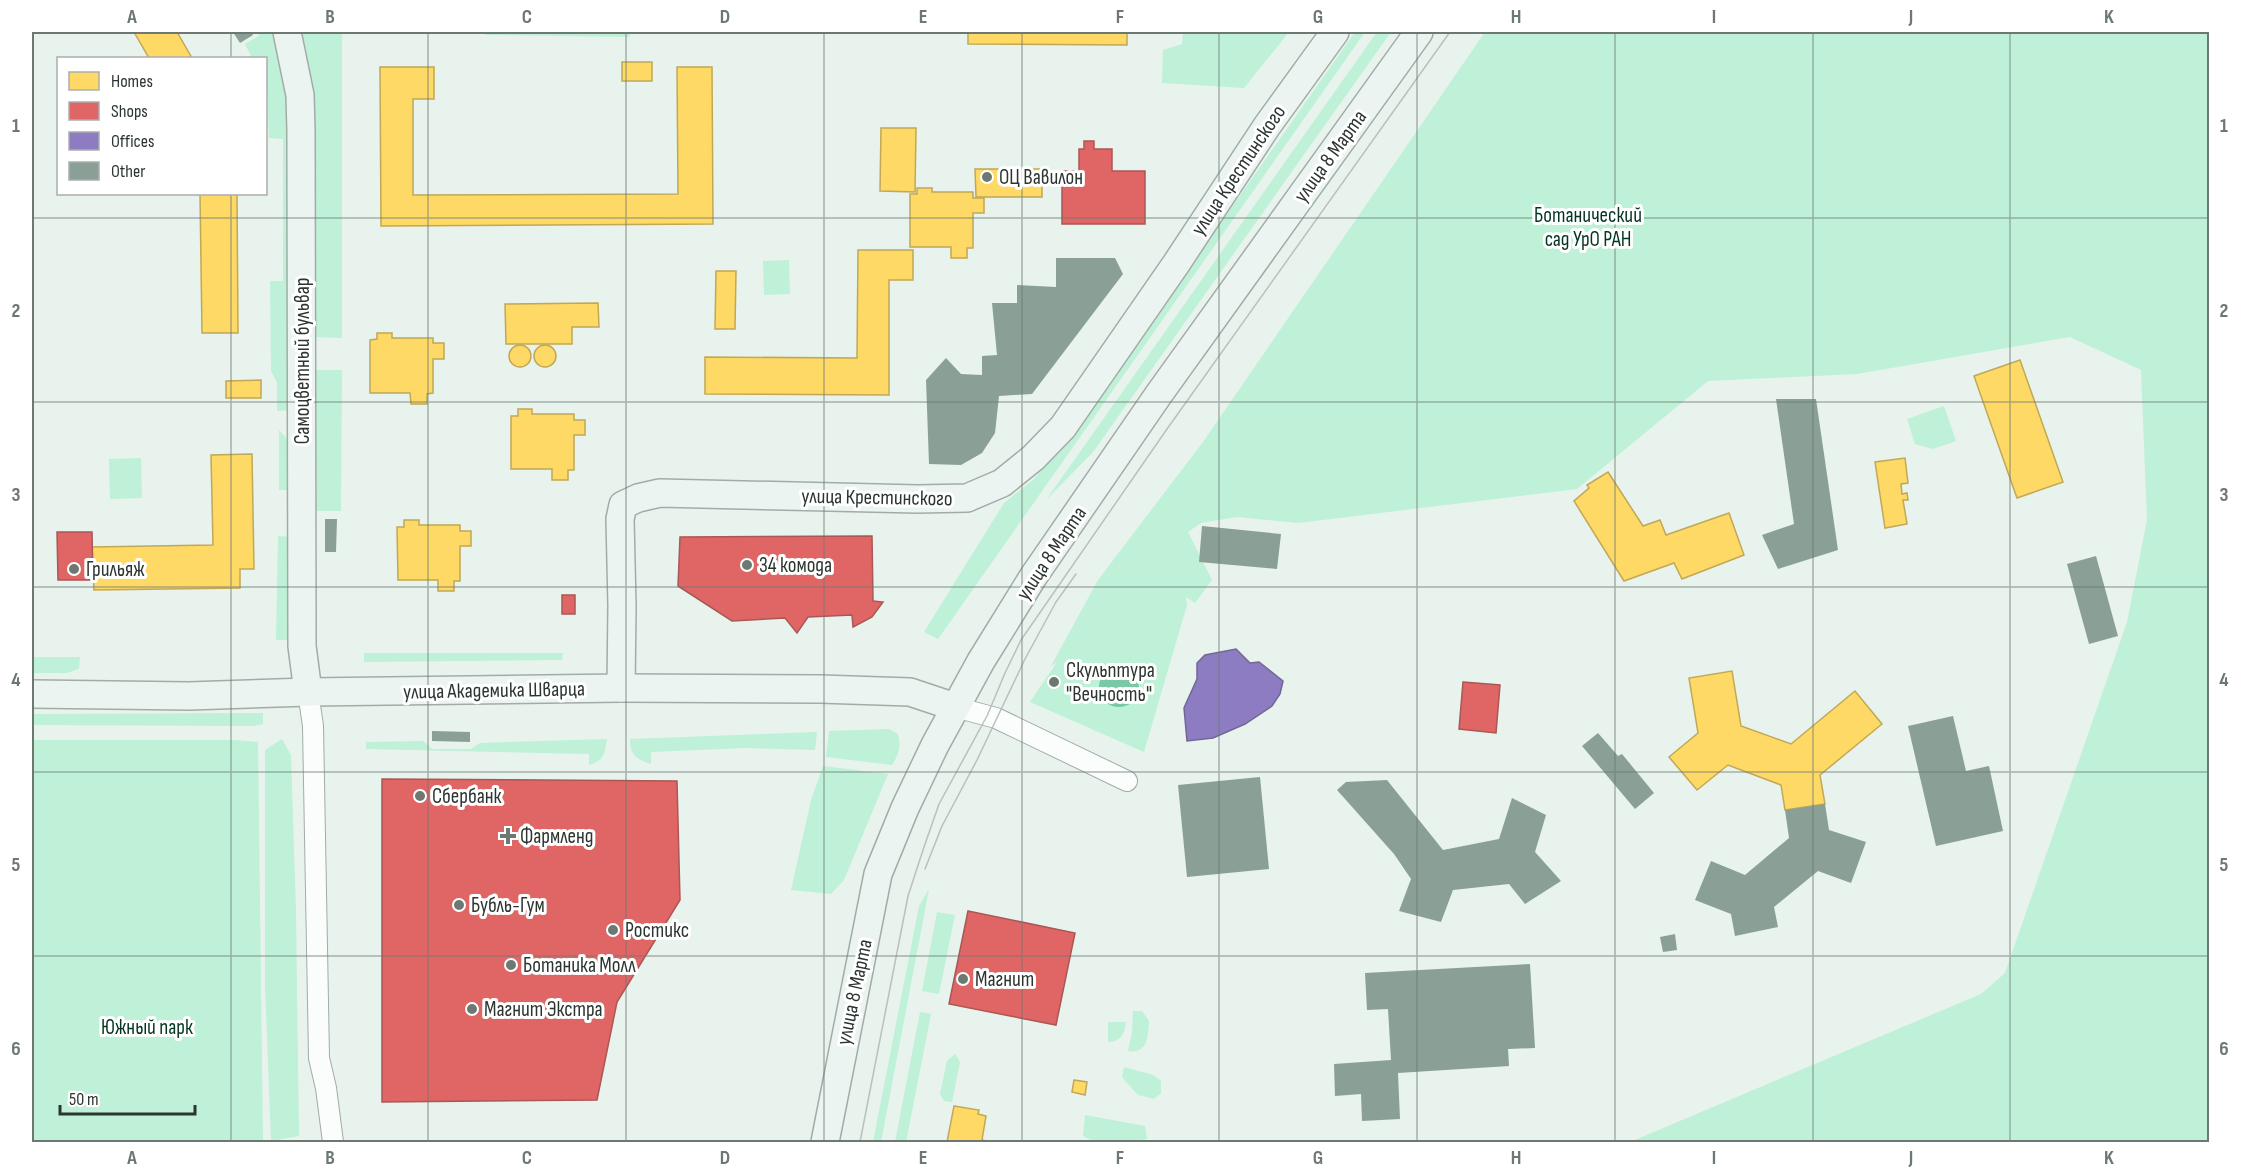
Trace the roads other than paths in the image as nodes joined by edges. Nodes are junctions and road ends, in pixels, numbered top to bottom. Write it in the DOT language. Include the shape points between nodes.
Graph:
graph roads {
  1 [pos="287,32"];
  2 [pos="1335,32"];
  3 [pos="1419,32"];
  4 [pos="621,688"];
  5 [pos="308,692"];
  6 [pos="32,694"];
  7 [pos="955,707"];
  8 [pos="1127,782"];
  9 [pos="333,1143"];
  10 [pos="825,1143"];
  1 -- 5 [label="street, Самоцветный бульвар" via="300,95 302,646"];
  2 -- 4 [label="street, улица Крестинского" via="1063,428 1002,483 967,498 660,493 623,505"];
  3 -- 7 [label="street, улица 8 Марта" via="1033,577"];
  4 -- 5 [label="street, улица Академика Шварца"];
  4 -- 7 [label="street, улица Академика Шварца" via="910,692"];
  5 -- 6 [label="street, улица Академика Шварца" via="189,696"];
  5 -- 9 [label="street" via="313,726 319,1058"];
  7 -- 8 [label="street" via="996,718"];
  7 -- 10 [label="street, улица 8 Марта" via="905,808 878,874"];
}
